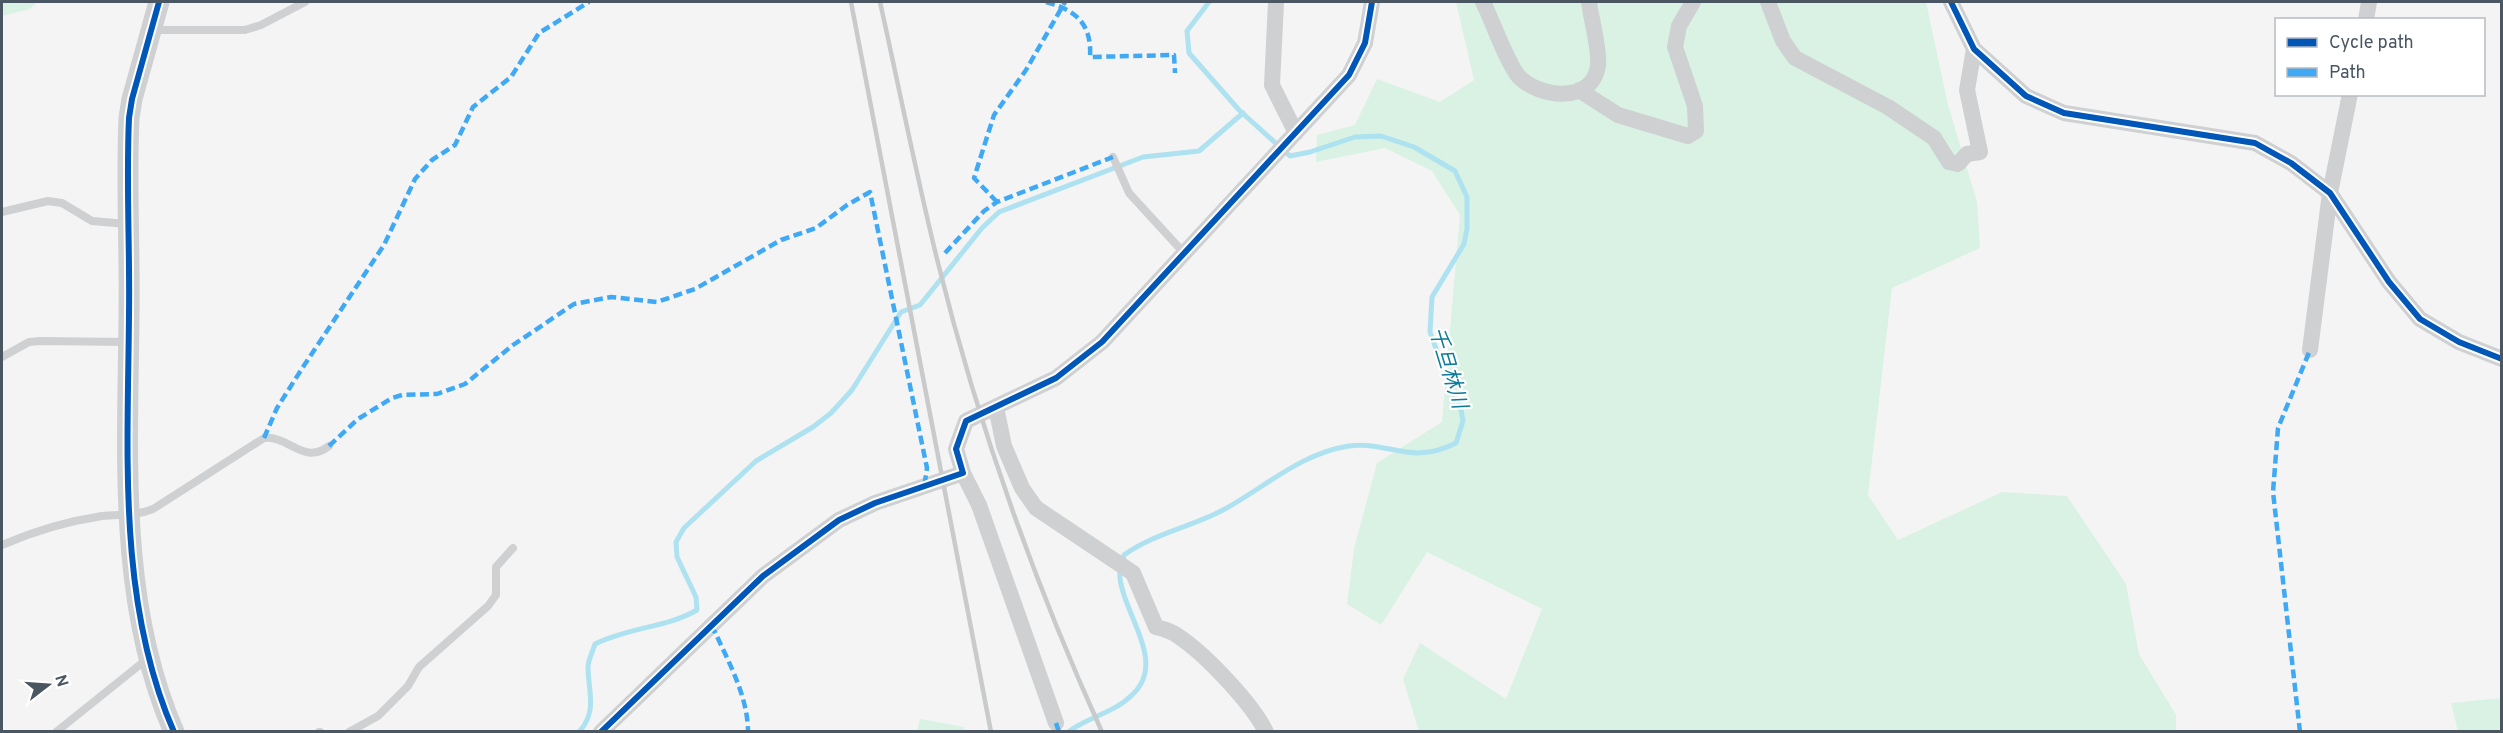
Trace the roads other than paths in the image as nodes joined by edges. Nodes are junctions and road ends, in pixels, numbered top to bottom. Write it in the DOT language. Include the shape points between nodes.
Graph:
graph roads {
  1 [pos="159,2"];
  2 [pos="304,2"];
  3 [pos="1276,2"];
  4 [pos="1372,2"];
  5 [pos="1483,2"];
  6 [pos="1589,2"];
  7 [pos="1693,2"];
  8 [pos="1768,2"];
  9 [pos="1951,2"];
  10 [pos="2369,2"];
  11 [pos="2366,18"];
  12 [pos="151,29"];
  13 [pos="1974,49"];
  14 [pos="1579,90"];
  15 [pos="2350,96"];
  16 [pos="1293,136"];
  17 [pos="1113,158"];
  18 [pos="2330,193"];
  19 [pos="2,212"];
  20 [pos="130,225"];
  21 [pos="1184,254"];
  22 [pos="129,342"];
  23 [pos="2310,350"];
  24 [pos="2,357"];
  25 [pos="2502,359"];
  26 [pos="996,407"];
  27 [pos="329,446"];
  28 [pos="963,473"];
  29 [pos="131,514"];
  30 [pos="2,545"];
  31 [pos="513,548"];
  32 [pos="150,657"];
  33 [pos="1056,723"];
  34 [pos="56,732"];
  35 [pos="174,732"];
  36 [pos="349,732"];
  37 [pos="601,732"];
  38 [pos="1266,732"];
  1 -- 12 [label="street"];
  2 -- 12 [label="lane" via="245,30"];
  3 -- 16 [label="street" via="1272,85"];
  4 -- 16 [label="street" via="1365,43 1349,75"];
  5 -- 14 [label="street" via="1518,75 1535,90 1556,95"];
  6 -- 14 [label="street" via="1598,66 1592,81"];
  7 -- 14 [label="street" via="1679,26 1675,47 1695,106 1696,131 1688,136 1666,132 1618,115"];
  8 -- 13 [label="street" via="1783,41 1795,58 1888,107 1934,138 1949,162 1959,164 1967,154 1980,152 1967,90"];
  9 -- 13 [label="street"];
  10 -- 11 [label="street"];
  12 -- 20 [label="street" via="129,118"];
  13 -- 18 [label="street" via="2026,96 2064,113 2254,143 2291,163"];
  15 -- 18 [label="street"];
  16 -- 21 [label="street"];
  17 -- 21 [label="lane" via="1128,193"];
  18 -- 23 [label="street"];
  18 -- 25 [label="street" via="2389,282 2420,319 2459,342"];
  19 -- 20 [label="lane" via="48,201 62,203 92,221"];
  20 -- 22 [label="street"];
  21 -- 26 [label="street" via="1102,342 1056,378"];
  22 -- 24 [label="lane" via="39,340"];
  22 -- 29 [label="street"];
  26 -- 28 [label="street" via="966,421 956,448"];
  26 -- 38 [label="street" via="1004,446 1036,508 1133,573 1156,627 1190,644 1245,700"];
  27 -- 29 [label="lane" via="308,454 264,438 173,499 147,512"];
  28 -- 33 [label="street" via="979,505"];
  28 -- 37 [label="street" via="875,503 839,520 763,576"];
  29 -- 30 [label="lane" via="99,517"];
  29 -- 32 [label="street" via="133,574"];
  31 -- 36 [label="lane" via="496,567 496,595 488,606 419,667 408,686 378,716"];
  32 -- 34 [label="lane"];
  32 -- 35 [label="street"];
}
